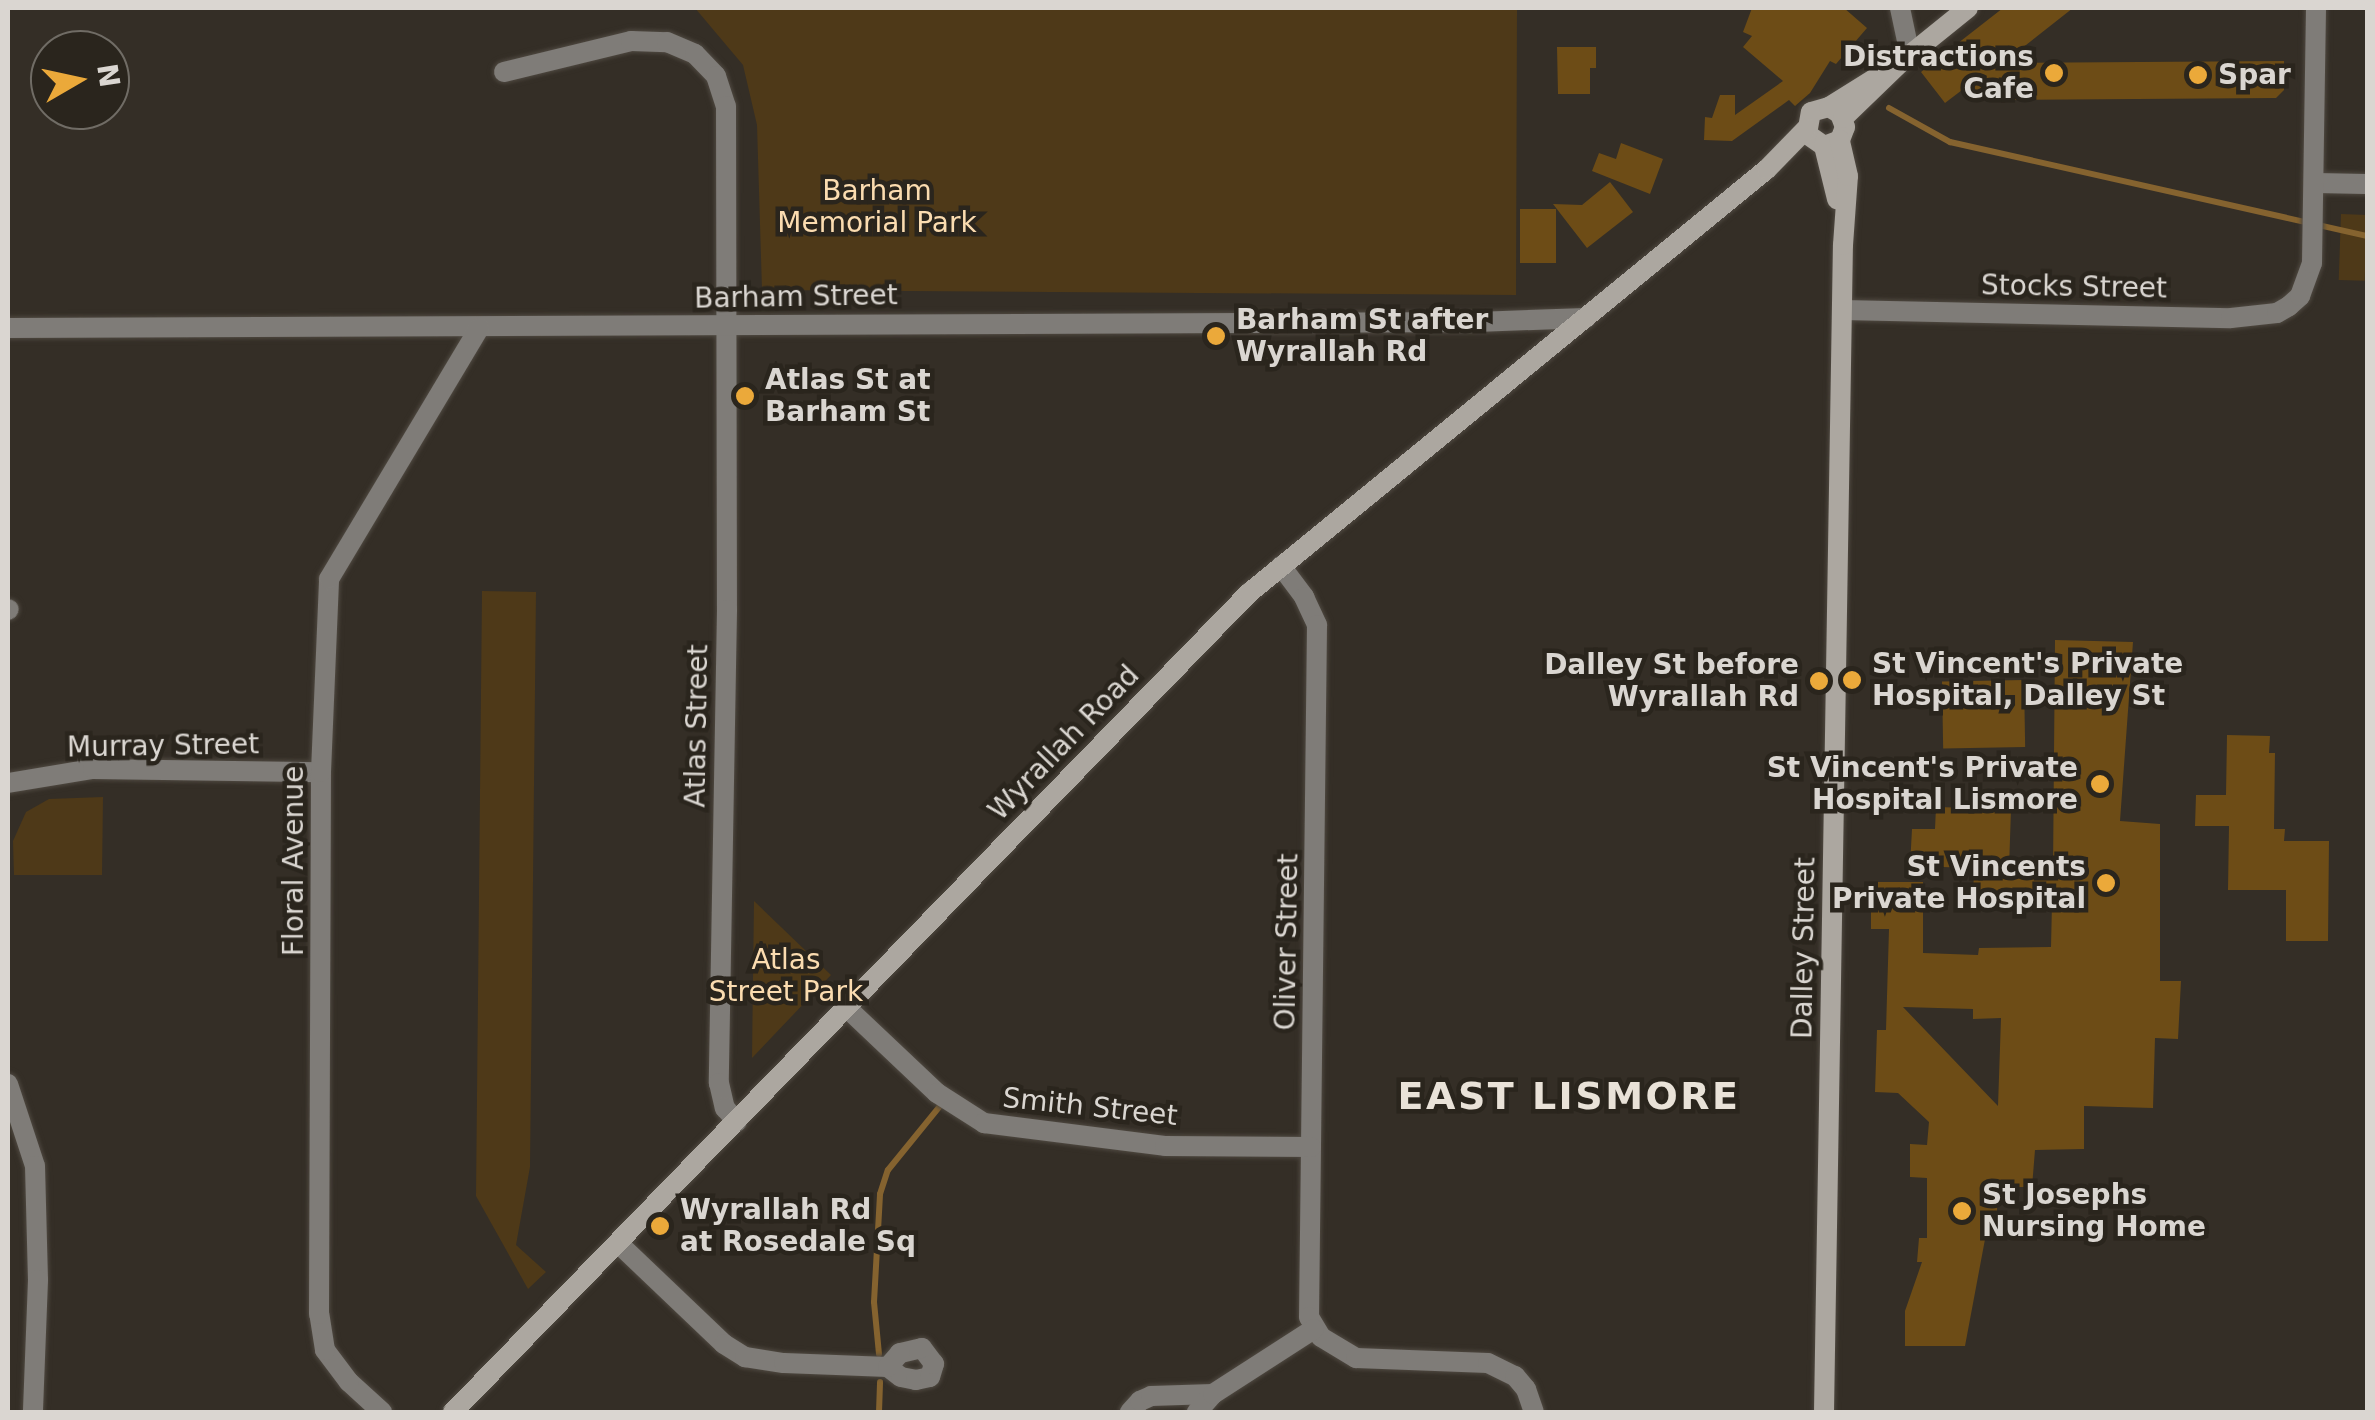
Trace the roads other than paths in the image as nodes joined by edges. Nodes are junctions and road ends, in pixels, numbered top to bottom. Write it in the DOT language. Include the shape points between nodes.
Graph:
graph roads {
  1 [pos="1900,8"];
  2 [pos="1968,8"];
  3 [pos="2316,8"];
  4 [pos="1906,58"];
  5 [pos="504,72"];
  6 [pos="1836,112"];
  7 [pos="1820,139"];
  8 [pos="2314,183"];
  9 [pos="2368,184"];
  10 [pos="1842,310"];
  11 [pos="1586,318"];
  12 [pos="728,326"];
  13 [pos="8,328"];
  14 [pos="479,328"];
  15 [pos="1280,566"];
  16 [pos="321,772"];
  17 [pos="8,783"];
  18 [pos="846,1007"];
  19 [pos="8,1084"];
  20 [pos="737,1122"];
  21 [pos="1311,1147"];
  22 [pos="618,1243"];
  23 [pos="1314,1329"];
  24 [pos="888,1367"];
  25 [pos="1213,1394"];
  26 [pos="34,1412"];
  27 [pos="382,1412"];
  28 [pos="452,1412"];
  29 [pos="1130,1412"];
  30 [pos="1197,1412"];
  31 [pos="1534,1412"];
  32 [pos="1824,1412"];
  1 -- 4 [label="street"];
  2 -- 4 [label="main road"];
  3 -- 8 [label="street"];
  4 -- 6 [label="main road"];
  5 -- 12 [label="street, Atlas Street" via="631,41 668,42 695,54 716,76 726,106"];
  6 -- 7 [label="main road, Dalley Street"];
  6 -- 7 [label="main road, Wyrallah Road" via="1811,112"];
  7 -- 10 [label="main road, Dalley Street" via="1848,176"];
  7 -- 11 [label="main road, Wyrallah Road" via="1767,168"];
  8 -- 9 [label="street"];
  8 -- 10 [label="street, Stocks Street" via="2312,263 2300,296 2277,313 2231,318"];
  10 -- 32 [label="main road, Dalley Street"];
  11 -- 12 [label="street, Barham Street"];
  11 -- 15 [label="main road, Wyrallah Road"];
  12 -- 14 [label="street, Barham Street"];
  12 -- 20 [label="street, Atlas Street" via="719,1083"];
  13 -- 14 [label="street, Barham Street"];
  14 -- 16 [label="street, Floral Avenue" via="328,578"];
  15 -- 18 [label="main road, Wyrallah Road"];
  15 -- 21 [label="street, Oliver Street" via="1317,625"];
  16 -- 17 [label="street, Murray Street" via="93,769"];
  16 -- 27 [label="street, Floral Avenue" via="319,1314 325,1350"];
  18 -- 20 [label="main road, Wyrallah Road"];
  18 -- 21 [label="street, Smith Street" via="938,1094 984,1122 1165,1146"];
  19 -- 26 [label="street" via="35,1166"];
  20 -- 22 [label="main road, Wyrallah Road"];
  21 -- 23 [label="street, Oliver Street" via="1306,1267"];
  22 -- 24 [label="street" via="744,1357"];
  22 -- 28 [label="main road, Wyrallah Road"];
  23 -- 25 [label="street"];
  23 -- 31 [label="street" via="1356,1358 1488,1363 1515,1376"];
  25 -- 29 [label="street" via="1151,1396"];
  25 -- 30 [label="street"];
}
